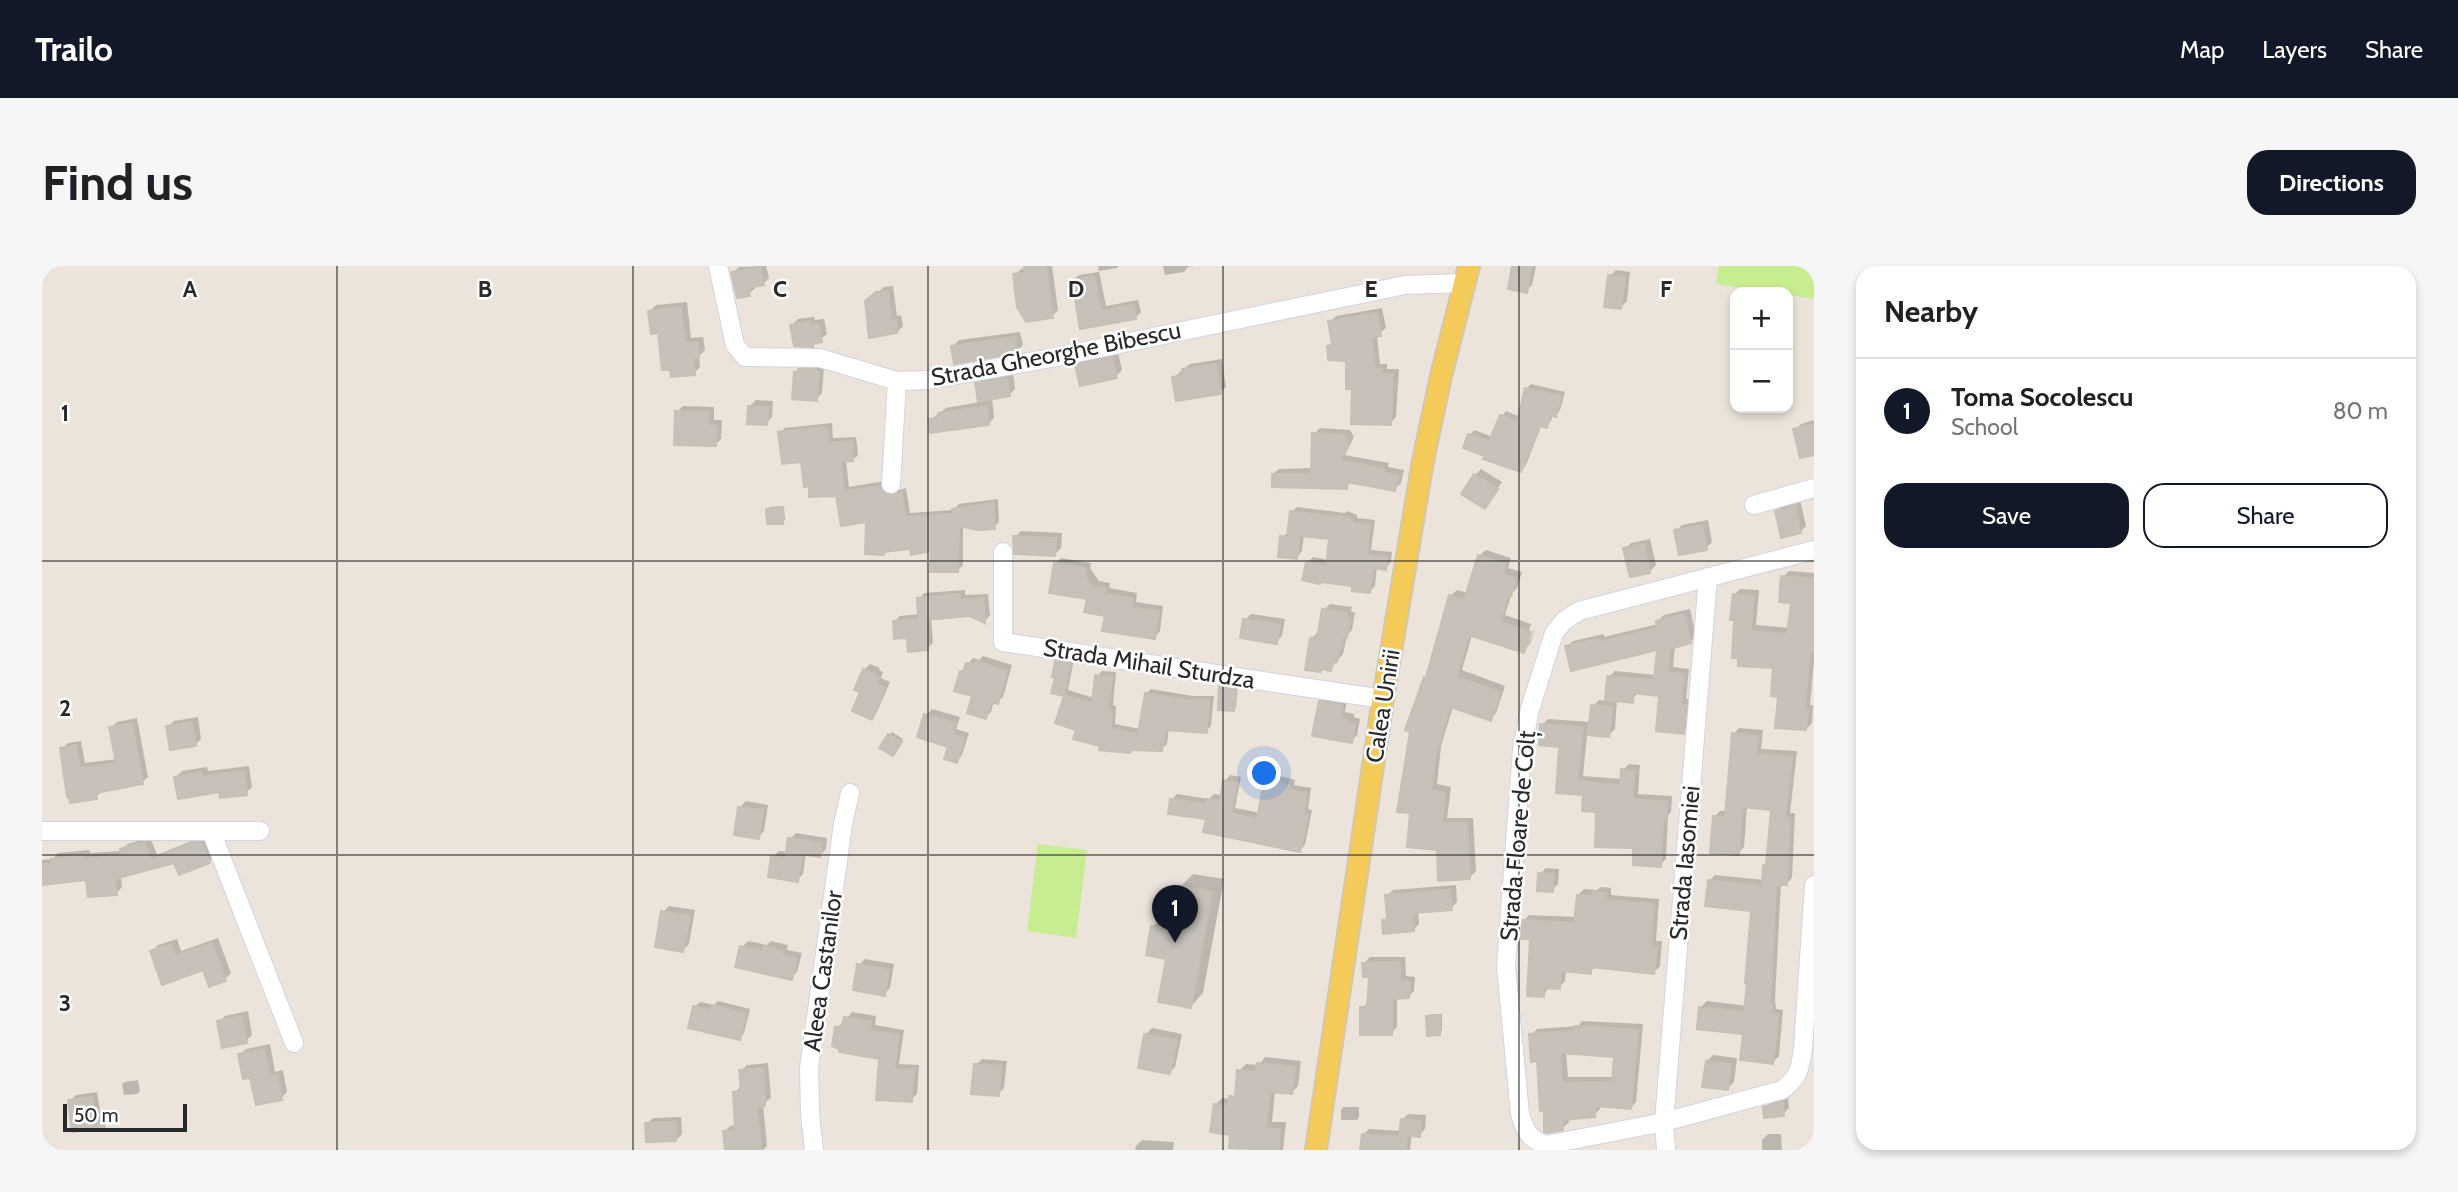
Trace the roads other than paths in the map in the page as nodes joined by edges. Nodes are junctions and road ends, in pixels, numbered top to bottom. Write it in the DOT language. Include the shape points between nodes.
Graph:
graph roads {
  1 [pos="718,266"];
  2 [pos="1466,274"];
  3 [pos="897,381"];
  4 [pos="891,484"];
  5 [pos="1814,488"];
  6 [pos="1754,505"];
  7 [pos="1814,550"];
  8 [pos="1003,552"];
  9 [pos="1708,577"];
  10 [pos="1383,699"];
  11 [pos="850,793"];
  12 [pos="42,831"];
  13 [pos="211,831"];
  14 [pos="260,831"];
  15 [pos="1814,885"];
  16 [pos="294,1043"];
  17 [pos="1664,1122"];
  18 [pos="814,1150"];
  19 [pos="1316,1150"];
  20 [pos="1666,1150"];
  1 -- 3 [label="street, Strada Gheorghe Bibescu" via="735,345 745,357 820,359"];
  2 -- 3 [label="street, Strada Gheorghe Bibescu" via="1040,360 929,380"];
  2 -- 10 [label="main road, Calea Unirii" via="1423,461"];
  3 -- 4 [label="street"];
  5 -- 6 [label="street"];
  7 -- 9 [label="street, Strada Floare de Colț"];
  8 -- 10 [label="street, Strada Mihail Sturdza" via="1003,642"];
  9 -- 17 [label="street, Strada Iasomiei"];
  9 -- 17 [label="street, Strada Floare de Colț" via="1579,611 1564,621 1554,633 1522,749 1506,967 1524,1129 1546,1145"];
  10 -- 19 [label="main road, Calea Unirii"];
  11 -- 18 [label="street, Aleea Castanilor" via="809,1068"];
  12 -- 13 [label="street"];
  13 -- 14 [label="street"];
  13 -- 16 [label="street"];
  15 -- 17 [label="street, Strada Floare de Colț" via="1799,1074 1782,1090"];
  17 -- 20 [label="street, Strada Iasomiei"];
}
